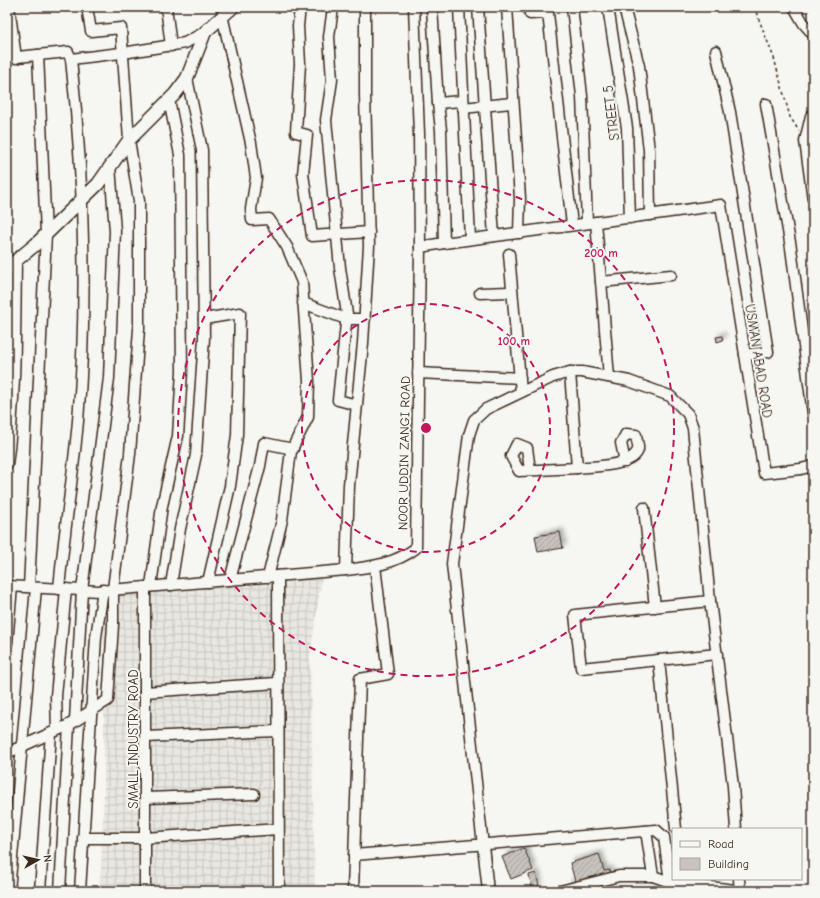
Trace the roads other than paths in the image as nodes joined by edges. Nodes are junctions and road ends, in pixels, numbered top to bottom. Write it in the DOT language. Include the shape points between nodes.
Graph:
graph roads {
  1 [pos="87,7"];
  2 [pos="166,7"];
  3 [pos="233,7"];
  4 [pos="300,7"];
  5 [pos="333,7"];
  6 [pos="365,7"];
  7 [pos="414,7"];
  8 [pos="432,7"];
  9 [pos="459,7"];
  10 [pos="478,7"];
  11 [pos="507,7"];
  12 [pos="530,7"];
  13 [pos="572,7"];
  14 [pos="608,7"];
  15 [pos="624,7"];
  16 [pos="794,7"];
  17 [pos="9,13"];
  18 [pos="222,15"];
  19 [pos="205,32"];
  20 [pos="813,34"];
  21 [pos="171,46"];
  22 [pos="716,51"];
  23 [pos="123,53"];
  24 [pos="38,55"];
  25 [pos="11,58"];
  26 [pos="71,59"];
  27 [pos="187,78"];
  28 [pos="169,100"];
  29 [pos="438,103"];
  30 [pos="512,103"];
  31 [pos="766,104"];
  32 [pos="484,106"];
  33 [pos="463,108"];
  34 [pos="813,116"];
  35 [pos="128,140"];
  36 [pos="110,166"];
  37 [pos="82,199"];
  38 [pos="813,199"];
  39 [pos="650,215"];
  40 [pos="630,218"];
  41 [pos="591,223"];
  42 [pos="572,225"];
  43 [pos="368,232"];
  44 [pos="519,233"];
  45 [pos="46,234"];
  46 [pos="338,234"];
  47 [pos="494,236"];
  48 [pos="470,239"];
  49 [pos="444,243"];
  50 [pos="420,247"];
  51 [pos="509,254"];
  52 [pos="11,264"];
  53 [pos="671,275"];
  54 [pos="601,282"];
  55 [pos="480,292"];
  56 [pos="512,292"];
  57 [pos="303,303"];
  58 [pos="204,318"];
  59 [pos="346,319"];
  60 [pos="365,319"];
  61 [pos="745,355"];
  62 [pos="570,372"];
  63 [pos="418,373"];
  64 [pos="609,377"];
  65 [pos="520,378"];
  66 [pos="521,392"];
  67 [pos="357,404"];
  68 [pos="813,414"];
  69 [pos="292,449"];
  70 [pos="625,462"];
  71 [pos="7,465"];
  72 [pos="813,466"];
  73 [pos="577,468"];
  74 [pos="530,470"];
  75 [pos="644,508"];
  76 [pos="376,566"];
  77 [pos="346,570"];
  78 [pos="273,576"];
  79 [pos="230,580"];
  80 [pos="208,582"];
  81 [pos="171,585"];
  82 [pos="9,586"];
  83 [pos="32,587"];
  84 [pos="148,587"];
  85 [pos="62,589"];
  86 [pos="113,589"];
  87 [pos="82,590"];
  88 [pos="102,590"];
  89 [pos="710,601"];
  90 [pos="655,607"];
  91 [pos="7,643"];
  92 [pos="717,654"];
  93 [pos="659,660"];
  94 [pos="278,683"];
  95 [pos="146,692"];
  96 [pos="91,712"];
  97 [pos="72,723"];
  98 [pos="278,731"];
  99 [pos="54,732"];
  100 [pos="146,737"];
  101 [pos="22,746"];
  102 [pos="7,752"];
  103 [pos="254,794"];
  104 [pos="146,798"];
  105 [pos="676,828"];
  106 [pos="736,828"];
  107 [pos="278,829"];
  108 [pos="646,831"];
  109 [pos="83,838"];
  110 [pos="146,838"];
  111 [pos="483,844"];
  112 [pos="354,855"];
  113 [pos="653,876"];
  114 [pos="739,880"];
  115 [pos="670,882"];
  116 [pos="681,882"];
  117 [pos="9,891"];
  118 [pos="40,891"];
  119 [pos="60,891"];
  120 [pos="80,891"];
  121 [pos="146,891"];
  122 [pos="279,891"];
  123 [pos="353,891"];
  124 [pos="488,891"];
  125 [pos="560,891"];
  126 [pos="741,891"];
  1 -- 23 [label="street" via="91,31 121,28"];
  2 -- 21 [label="street"];
  3 -- 18 [label="main road"];
  4 -- 46 [label="street" via="296,132 307,135 303,174 312,236"];
  5 -- 46 [label="street" via="330,37 332,80 326,120"];
  6 -- 43 [label="street"];
  7 -- 50 [label="street, NOOR UDDIN ZANGI ROAD"];
  8 -- 29 [label="street"];
  9 -- 33 [label="street"];
  10 -- 32 [label="street"];
  11 -- 30 [label="street"];
  12 -- 42 [label="street" via="530,14 548,13"];
  13 -- 41 [label="street" via="582,96"];
  14 -- 40 [label="street, STREET 5" via="627,128"];
  15 -- 39 [label="street" via="641,81 649,150"];
  16 -- 20 [label="street"];
  17 -- 25 [label="street"];
  18 -- 19 [label="main road"];
  18 -- 57 [label="street" via="251,143 256,178 251,209 252,220 269,219 287,247 302,282"];
  19 -- 21 [label="street" via="184,43"];
  19 -- 27 [label="main road"];
  21 -- 23 [label="street"];
  22 -- 61 [label="street" via="730,112 768,352"];
  23 -- 26 [label="street"];
  23 -- 35 [label="street"];
  24 -- 25 [label="street"];
  24 -- 26 [label="street" via="68,52"];
  24 -- 45 [label="street"];
  26 -- 37 [label="street" via="79,132"];
  27 -- 28 [label="main road"];
  27 -- 58 [label="street" via="202,150"];
  28 -- 35 [label="main road"];
  28 -- 84 [label="street, SMALL INDUSTRY ROAD" via="180,155 182,370 178,436 162,506"];
  29 -- 33 [label="street" via="461,101"];
  29 -- 49 [label="street"];
  30 -- 32 [label="street"];
  30 -- 44 [label="street" via="520,198"];
  31 -- 68 [label="street" via="791,248"];
  32 -- 33 [label="street"];
  32 -- 47 [label="street"];
  33 -- 48 [label="street"];
  34 -- 38 [label="street" via="805,141"];
  35 -- 36 [label="main road"];
  35 -- 86 [label="street" via="139,201 139,329 130,454"];
  36 -- 37 [label="main road" via="98,184"];
  36 -- 87 [label="street" via="115,231 109,378"];
  37 -- 45 [label="main road"];
  37 -- 85 [label="street" via="84,278 78,421"];
  39 -- 40 [label="street"];
  39 -- 61 [label="street, USMAN ABAD ROAD" via="721,205"];
  40 -- 41 [label="street"];
  41 -- 42 [label="street"];
  41 -- 54 [label="street"];
  42 -- 44 [label="street"];
  43 -- 46 [label="street"];
  43 -- 60 [label="street"];
  44 -- 47 [label="street"];
  45 -- 52 [label="main road"];
  45 -- 83 [label="street"];
  46 -- 59 [label="street"];
  47 -- 48 [label="street"];
  48 -- 49 [label="street"];
  49 -- 50 [label="street"];
  50 -- 63 [label="street, NOOR UDDIN ZANGI ROAD"];
  51 -- 56 [label="street"];
  52 -- 71 [label="street" via="15,358"];
  53 -- 54 [label="street"];
  54 -- 64 [label="street"];
  55 -- 56 [label="street"];
  56 -- 65 [label="street"];
  57 -- 59 [label="street"];
  57 -- 69 [label="street" via="309,381 308,417"];
  58 -- 80 [label="street" via="240,313 236,435 230,486"];
  58 -- 81 [label="street" via="196,455"];
  59 -- 60 [label="street"];
  59 -- 67 [label="street" via="338,400"];
  60 -- 67 [label="street"];
  61 -- 72 [label="street, USMAN ABAD ROAD" via="764,473"];
  62 -- 64 [label="street"];
  62 -- 66 [label="street"];
  62 -- 73 [label="street"];
  63 -- 65 [label="street"];
  63 -- 76 [label="street, NOOR UDDIN ZANGI ROAD" via="416,548 405,556"];
  64 -- 89 [label="street" via="629,381 670,396 688,414 693,428"];
  65 -- 66 [label="street"];
  66 -- 111 [label="street" via="486,409 474,420 469,435 452,564"];
  67 -- 77 [label="street" via="349,485"];
  69 -- 78 [label="street"];
  69 -- 79 [label="street" via="264,443"];
  70 -- 73 [label="street"];
  73 -- 74 [label="street"];
  75 -- 90 [label="street"];
  76 -- 77 [label="street, NOOR UDDIN ZANGI ROAD"];
  76 -- 112 [label="street" via="388,674 360,679"];
  77 -- 78 [label="street, NOOR UDDIN ZANGI ROAD"];
  78 -- 79 [label="street, NOOR UDDIN ZANGI ROAD"];
  78 -- 94 [label="street"];
  79 -- 80 [label="street, NOOR UDDIN ZANGI ROAD"];
  80 -- 81 [label="street, NOOR UDDIN ZANGI ROAD"];
  81 -- 84 [label="street, NOOR UDDIN ZANGI ROAD"];
  82 -- 83 [label="street, NOOR UDDIN ZANGI ROAD"];
  82 -- 91 [label="street"];
  83 -- 85 [label="street, NOOR UDDIN ZANGI ROAD"];
  83 -- 101 [label="street"];
  84 -- 86 [label="street, NOOR UDDIN ZANGI ROAD"];
  84 -- 95 [label="street, SMALL INDUSTRY ROAD"];
  85 -- 87 [label="street, NOOR UDDIN ZANGI ROAD"];
  85 -- 99 [label="street"];
  86 -- 88 [label="street, NOOR UDDIN ZANGI ROAD"];
  86 -- 96 [label="street" via="108,700"];
  87 -- 88 [label="street, NOOR UDDIN ZANGI ROAD"];
  87 -- 97 [label="street"];
  88 -- 96 [label="street"];
  89 -- 90 [label="street"];
  89 -- 92 [label="street"];
  90 -- 93 [label="street" via="575,615 581,668"];
  92 -- 93 [label="street"];
  92 -- 106 [label="street" via="732,772"];
  93 -- 105 [label="street"];
  94 -- 95 [label="street"];
  94 -- 98 [label="street"];
  95 -- 100 [label="street, SMALL INDUSTRY ROAD"];
  96 -- 97 [label="street"];
  96 -- 109 [label="street"];
  97 -- 99 [label="street"];
  97 -- 119 [label="street"];
  98 -- 100 [label="street"];
  98 -- 107 [label="street"];
  99 -- 101 [label="street"];
  99 -- 118 [label="street"];
  100 -- 104 [label="street, SMALL INDUSTRY ROAD"];
  101 -- 102 [label="street"];
  101 -- 117 [label="street"];
  103 -- 104 [label="street"];
  104 -- 110 [label="street, SMALL INDUSTRY ROAD"];
  107 -- 110 [label="street"];
  107 -- 122 [label="street"];
  108 -- 111 [label="street"];
  108 -- 113 [label="street"];
  108 -- 115 [label="street" via="656,830 664,837"];
  109 -- 110 [label="street"];
  109 -- 120 [label="street"];
  110 -- 121 [label="street, SMALL INDUSTRY ROAD"];
  111 -- 112 [label="street"];
  111 -- 124 [label="street"];
  112 -- 123 [label="street"];
  113 -- 115 [label="street"];
  113 -- 125 [label="street" via="619,876"];
  114 -- 126 [label="street"];
  115 -- 116 [label="street"];
  116 -- 126 [label="street"];
}
